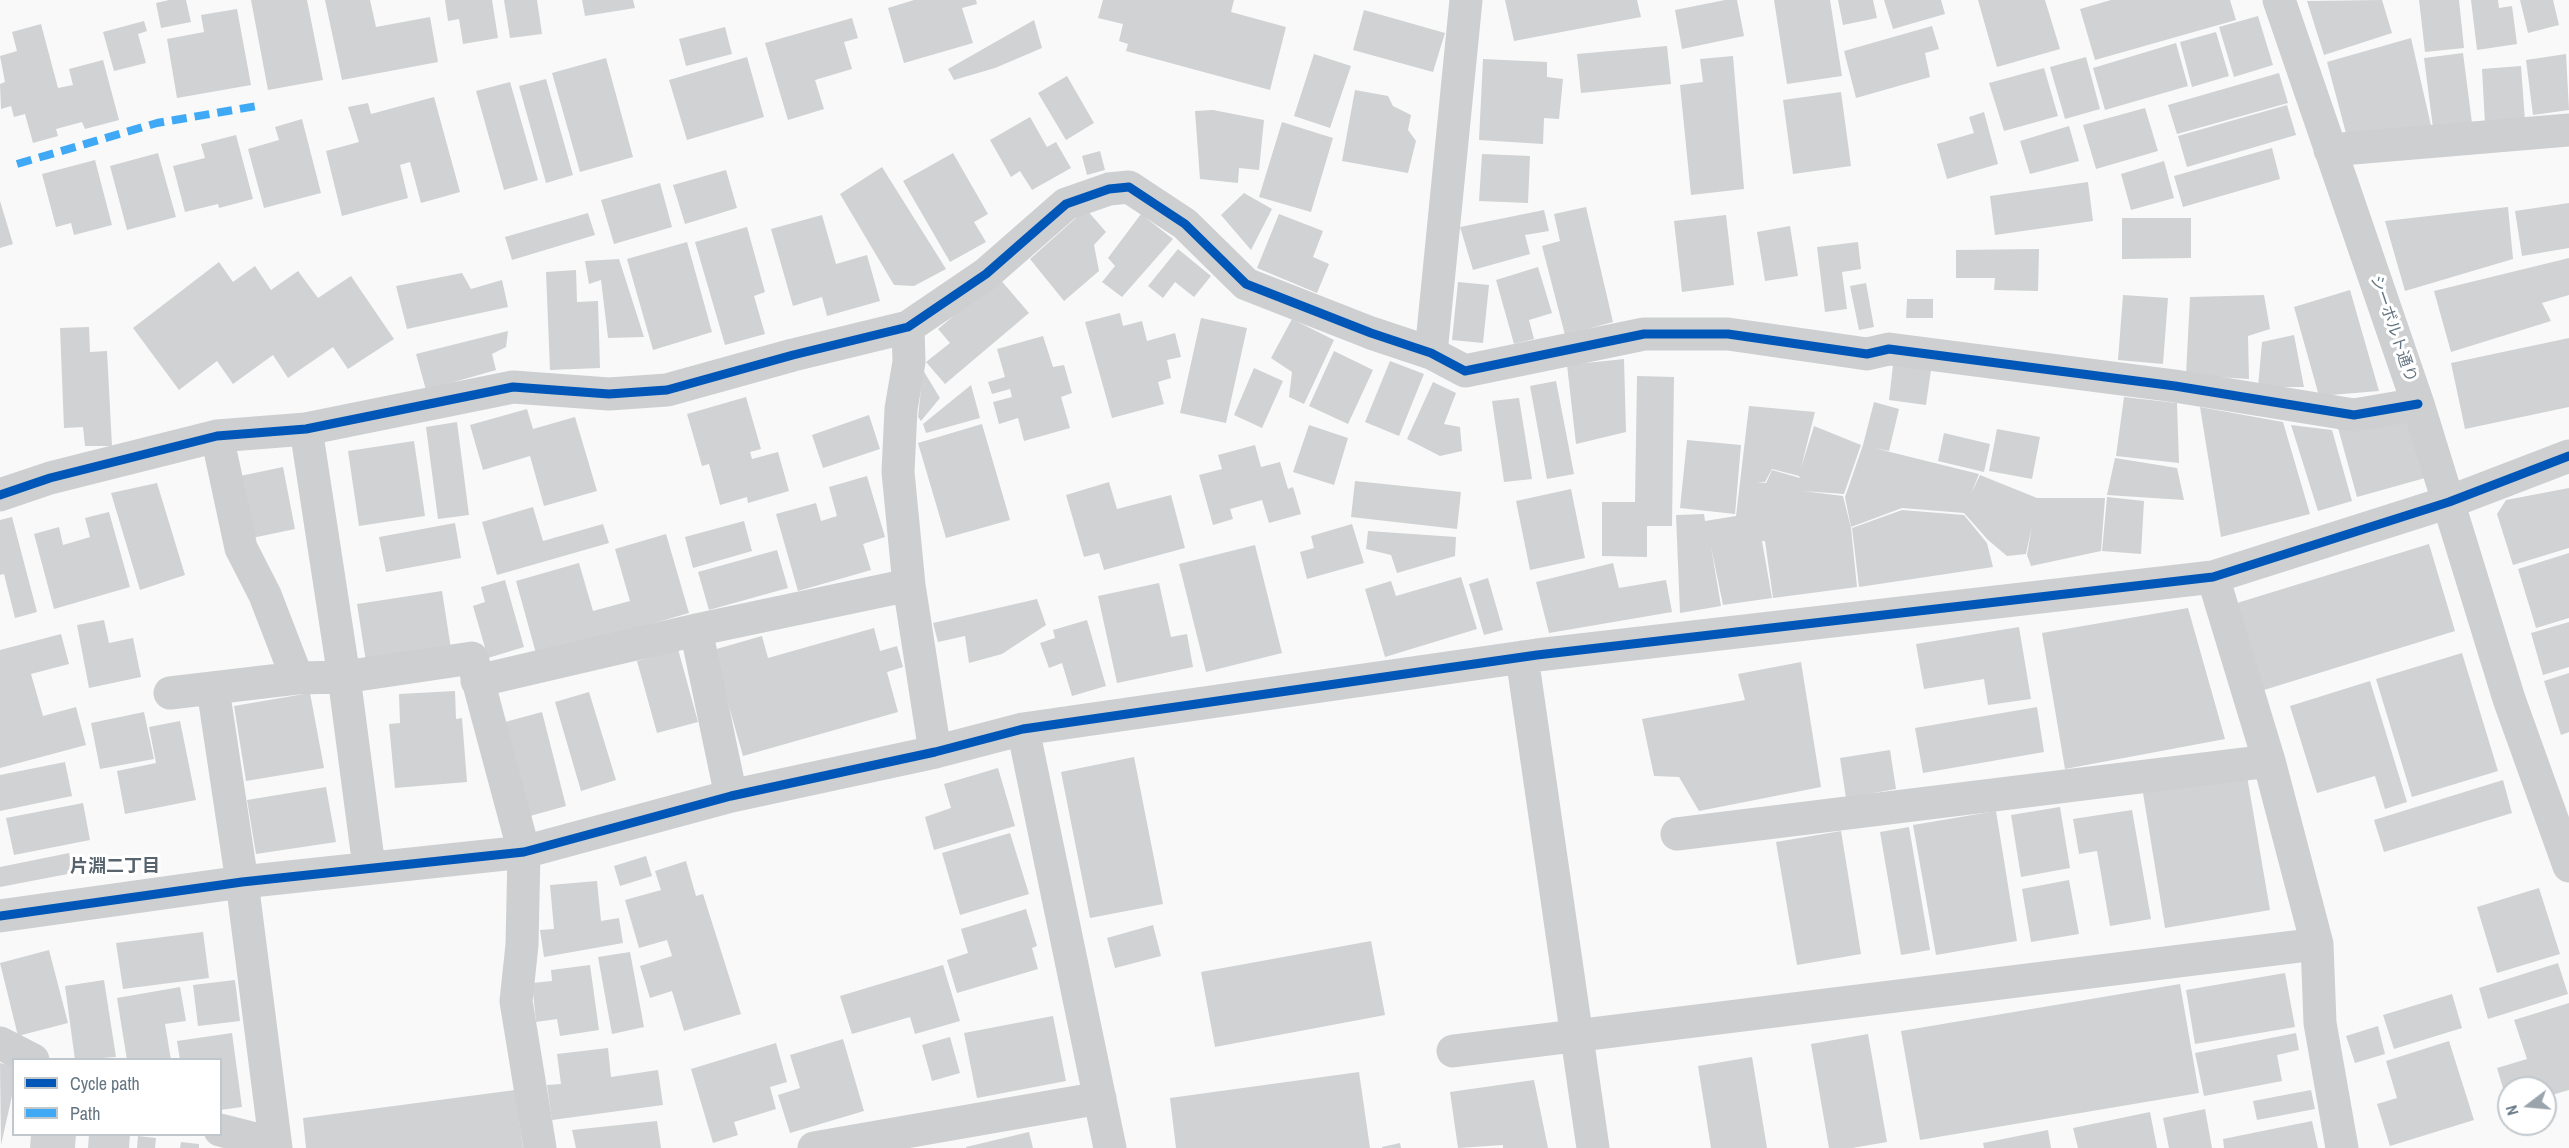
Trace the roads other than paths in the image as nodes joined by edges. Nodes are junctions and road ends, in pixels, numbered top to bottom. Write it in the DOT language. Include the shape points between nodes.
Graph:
graph roads {
  1 [pos="1466,0"];
  2 [pos="2279,0"];
  3 [pos="2569,130"];
  4 [pos="2330,150"];
  5 [pos="908,327"];
  6 [pos="1431,353"];
  7 [pos="2418,404"];
  8 [pos="306,429"];
  9 [pos="218,436"];
  10 [pos="2569,456"];
  11 [pos="0,495"];
  12 [pos="2449,502"];
  13 [pos="2213,577"];
  14 [pos="909,585"];
  15 [pos="696,630"];
  16 [pos="1522,657"];
  17 [pos="344,677"];
  18 [pos="297,678"];
  19 [pos="477,681"];
  20 [pos="213,689"];
  21 [pos="170,693"];
  22 [pos="1023,729"];
  23 [pos="935,753"];
  24 [pos="2269,761"];
  25 [pos="731,796"];
  26 [pos="1677,834"];
  27 [pos="524,852"];
  28 [pos="2569,866"];
  29 [pos="369,867"];
  30 [pos="242,882"];
  31 [pos="0,916"];
  32 [pos="2316,944"];
  33 [pos="1578,1035"];
  34 [pos="0,1043"];
  35 [pos="1453,1051"];
  36 [pos="31,1058"];
  37 [pos="1100,1098"];
  38 [pos="222,1131"];
  39 [pos="874,1143"];
  40 [pos="276,1146"];
  41 [pos="540,1148"];
  42 [pos="814,1148"];
  43 [pos="1110,1148"];
  44 [pos="1593,1148"];
  45 [pos="2342,1148"];
  1 -- 6 [label="street"];
  2 -- 4 [label="street, シーボルト通り"];
  3 -- 4 [label="street"];
  4 -- 7 [label="street, シーボルト通り"];
  5 -- 6 [label="street" via="986,274 1066,204 1129,186 1185,224 1246,284"];
  5 -- 8 [label="street" via="668,390 609,394 513,387"];
  5 -- 14 [label="street" via="909,362 901,410 898,472"];
  6 -- 7 [label="street" via="1465,371 1644,334 1728,334 1868,354 1889,349 2175,386 2354,415"];
  7 -- 12 [label="street, シーボルト通り"];
  8 -- 9 [label="street"];
  8 -- 17 [label="street"];
  9 -- 11 [label="street" via="50,478"];
  9 -- 18 [label="street" via="241,548 266,595"];
  10 -- 12 [label="street"];
  12 -- 13 [label="street"];
  12 -- 28 [label="street, シーボルト通り" via="2509,699"];
  13 -- 16 [label="street"];
  13 -- 24 [label="street"];
  14 -- 15 [label="street"];
  14 -- 23 [label="street"];
  15 -- 19 [label="street"];
  15 -- 25 [label="street"];
  16 -- 22 [label="street"];
  16 -- 33 [label="street"];
  17 -- 18 [label="street"];
  17 -- 19 [label="street" via="472,658"];
  17 -- 29 [label="street"];
  18 -- 20 [label="street"];
  19 -- 27 [label="street"];
  20 -- 21 [label="street"];
  20 -- 30 [label="street"];
  22 -- 23 [label="street"];
  22 -- 37 [label="street"];
  23 -- 25 [label="street"];
  24 -- 26 [label="street"];
  24 -- 32 [label="street"];
  25 -- 27 [label="street"];
  27 -- 29 [label="street"];
  27 -- 41 [label="street" via="516,1001"];
  29 -- 30 [label="street"];
  30 -- 31 [label="street"];
  30 -- 40 [label="street"];
  32 -- 33 [label="street"];
  32 -- 45 [label="street" via="2320,1023"];
  33 -- 35 [label="street"];
  33 -- 44 [label="street"];
  34 -- 36 [label="street"];
  37 -- 39 [label="street"];
  37 -- 43 [label="street"];
  38 -- 40 [label="street"];
  39 -- 42 [label="street"];
}
